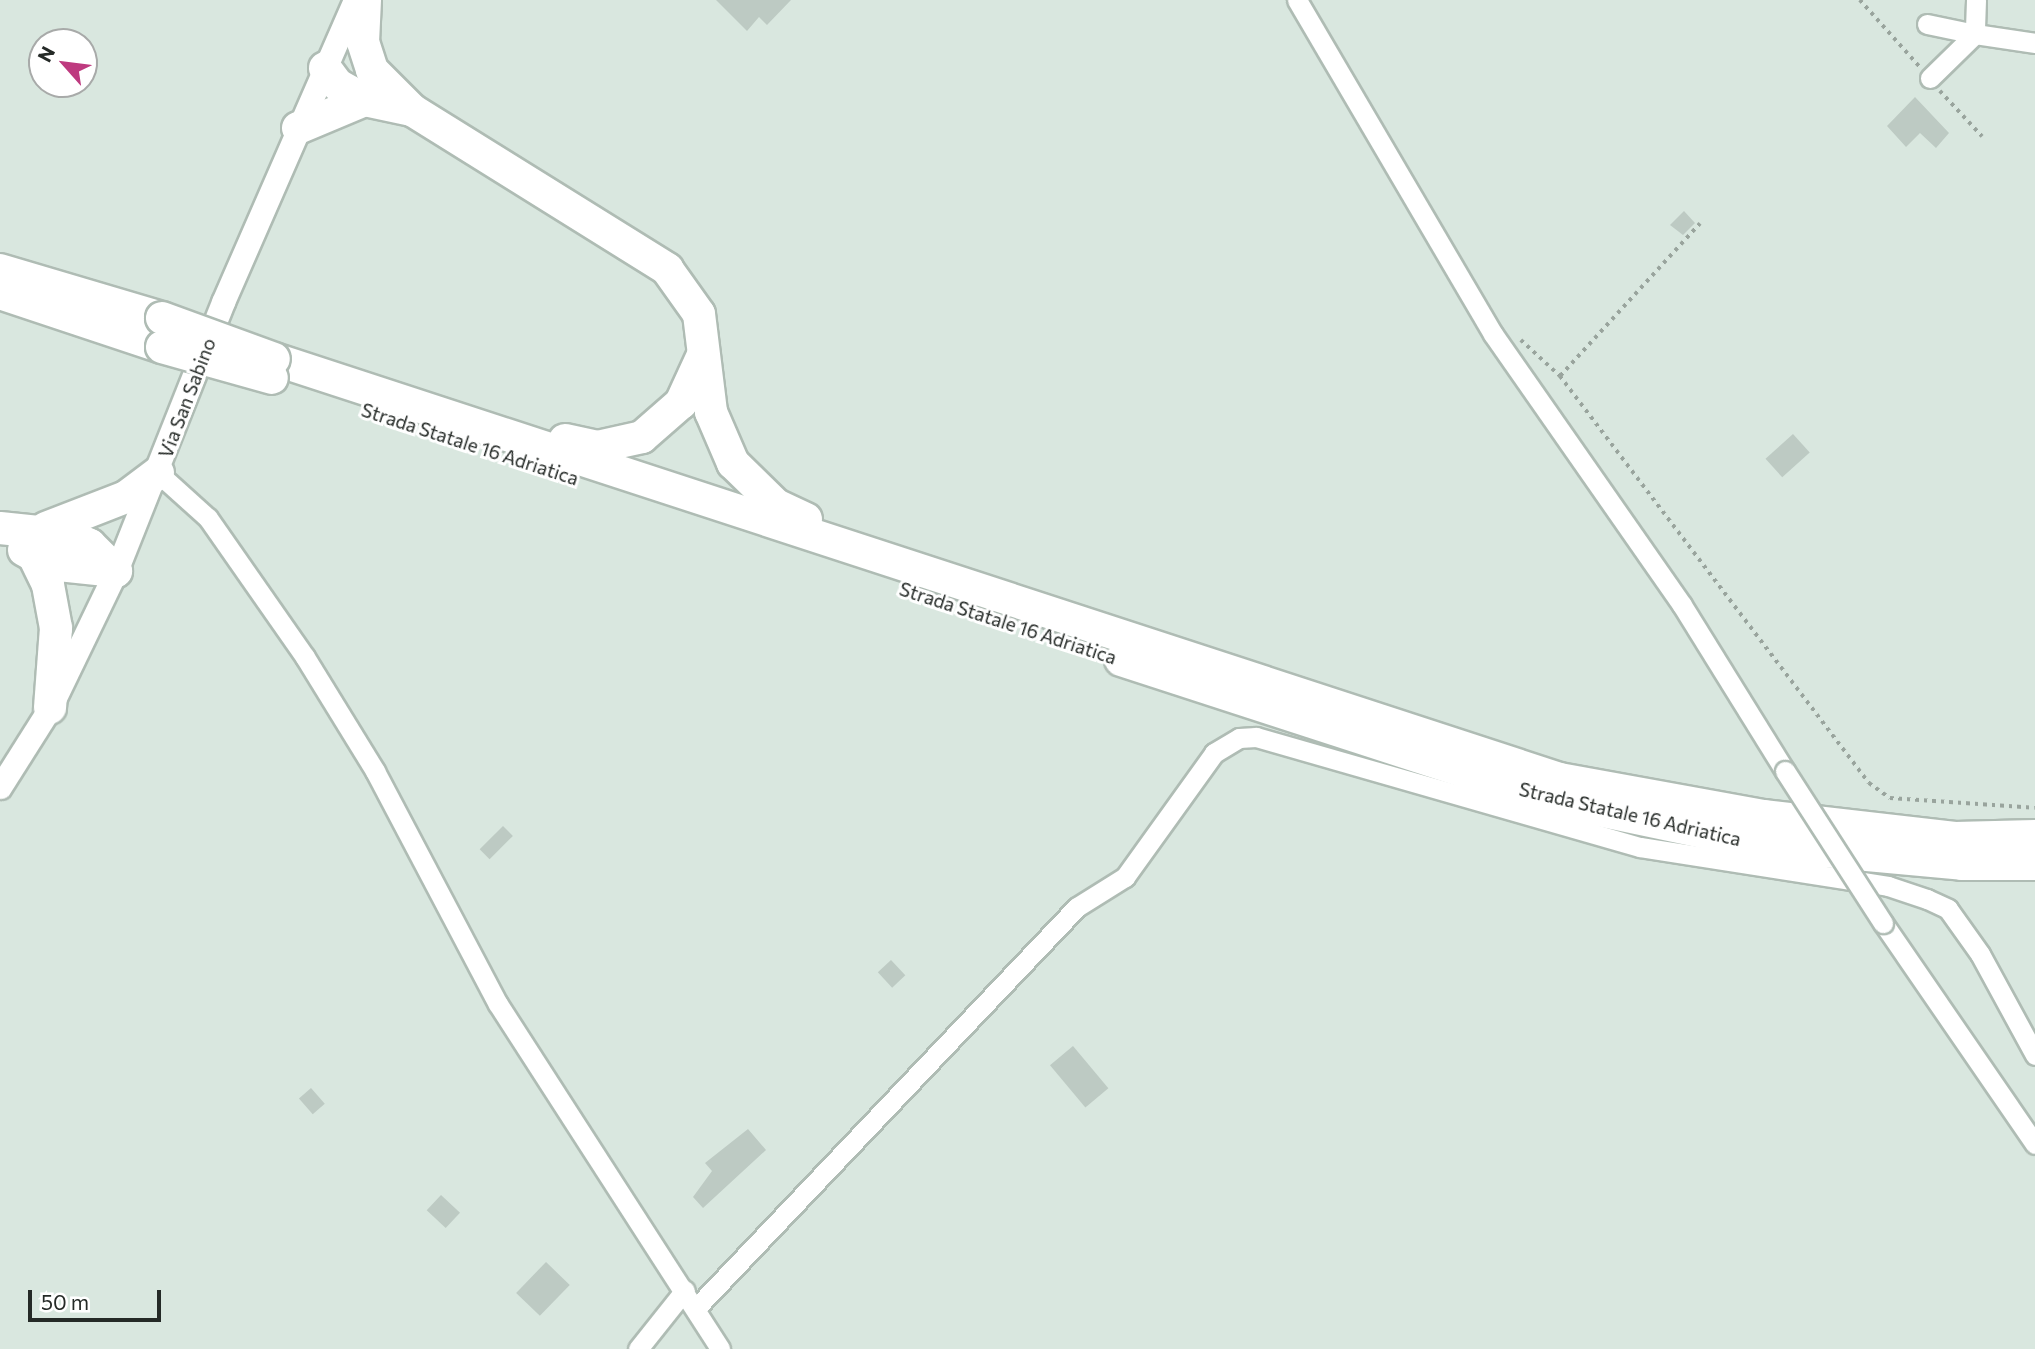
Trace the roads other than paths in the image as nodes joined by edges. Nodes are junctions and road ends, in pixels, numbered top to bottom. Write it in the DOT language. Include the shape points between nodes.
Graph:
graph roads {
  1 [pos="355,0"];
  2 [pos="365,0"];
  3 [pos="1297,0"];
  4 [pos="1976,0"];
  5 [pos="1927,24"];
  6 [pos="1975,34"];
  7 [pos="2035,43"];
  8 [pos="325,68"];
  9 [pos="1930,78"];
  10 [pos="368,85"];
  11 [pos="298,128"];
  12 [pos="0,270"];
  13 [pos="0,293"];
  14 [pos="0,310"];
  15 [pos="162,332"];
  16 [pos="703,355"];
  17 [pos="281,368"];
  18 [pos="158,473"];
  19 [pos="0,530"];
  20 [pos="40,542"];
  21 [pos="116,571"];
  22 [pos="1097,631"];
  23 [pos="50,708"];
  24 [pos="0,787"];
  25 [pos="2035,836"];
  26 [pos="2035,864"];
  27 [pos="2035,1055"];
  28 [pos="2035,1144"];
  29 [pos="685,1290"];
  30 [pos="696,1308"];
  31 [pos="638,1349"];
  32 [pos="720,1349"];
  1 -- 8 [label="street, Via San Sabino"];
  2 -- 10 [label="highway"];
  3 -- 28 [label="street, bridge" via="1493,334 1682,605 1883,923"];
  4 -- 6 [label="street"];
  5 -- 6 [label="street"];
  6 -- 7 [label="street"];
  6 -- 9 [label="street"];
  8 -- 10 [label="highway" via="338,85"];
  8 -- 11 [label="street, Via San Sabino"];
  10 -- 11 [label="highway"];
  10 -- 16 [label="highway" via="667,269 699,314"];
  11 -- 18 [label="street, Via San Sabino"];
  12 -- 15 [label="highway, Strada Statale 16 Adriatica"];
  13 -- 15 [label="highway, Strada Statale 16 Adriatica"];
  14 -- 15 [label="highway" via="95,341"];
  15 -- 17 [label="highway, Strada Statale 16 Adriatica, bridge"];
  16 -- 17 [label="highway" via="681,403 664,422 642,437 597,447 348,368"];
  16 -- 22 [label="highway" via="720,439 733,463 776,505 1039,596"];
  17 -- 22 [label="highway, Strada Statale 16 Adriatica"];
  17 -- 26 [label="highway, Strada Statale 16 Adriatica" via="1555,801 1769,846 1962,864"];
  18 -- 20 [label="highway" via="126,497"];
  18 -- 21 [label="street, Via San Sabino"];
  18 -- 29 [label="street" via="208,518 306,657 375,771 498,1004"];
  19 -- 20 [label="highway"];
  20 -- 21 [label="highway" via="90,545"];
  20 -- 23 [label="highway" via="56,628"];
  21 -- 23 [label="street, Via San Sabino"];
  22 -- 25 [label="highway, Strada Statale 16 Adriatica" via="1560,779 1763,816 1955,838"];
  23 -- 24 [label="street, Via San Sabino"];
  27 -- 30 [label="street" via="1980,954 1948,909 1927,899 1888,886 1640,847 1256,737 1239,738 1214,753 1125,877 1069,916"];
  29 -- 30 [label="street"];
  29 -- 31 [label="street"];
  30 -- 32 [label="street"];
}
